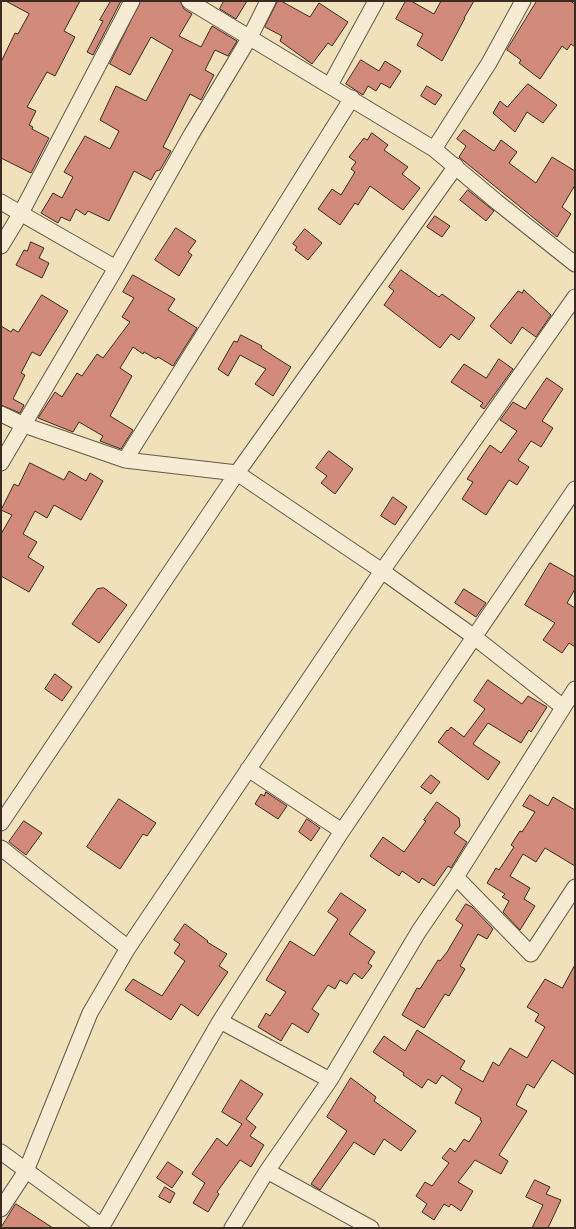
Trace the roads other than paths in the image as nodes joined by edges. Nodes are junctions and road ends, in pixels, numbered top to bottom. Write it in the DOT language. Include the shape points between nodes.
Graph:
graph roads {
  1 [pos="132,1"];
  2 [pos="190,1"];
  3 [pos="268,1"];
  4 [pos="376,1"];
  5 [pos="523,1"];
  6 [pos="250,37"];
  7 [pos="330,85"];
  8 [pos="352,98"];
  9 [pos="434,149"];
  10 [pos="456,166"];
  11 [pos="1,202"];
  12 [pos="20,213"];
  13 [pos="1,246"];
  14 [pos="573,258"];
  15 [pos="116,268"];
  16 [pos="575,297"];
  17 [pos="1,414"];
  18 [pos="24,426"];
  19 [pos="126,460"];
  20 [pos="1,463"];
  21 [pos="237,473"];
  22 [pos="575,489"];
  23 [pos="382,572"];
  24 [pos="473,636"];
  25 [pos="575,689"];
  26 [pos="563,708"];
  27 [pos="248,769"];
  28 [pos="1,823"];
  29 [pos="342,831"];
  30 [pos="1,848"];
  31 [pos="456,877"];
  32 [pos="575,887"];
  33 [pos="128,948"];
  34 [pos="220,1021"];
  35 [pos="330,1080"];
  36 [pos="1,1152"];
  37 [pos="26,1171"];
  38 [pos="267,1171"];
  39 [pos="1,1209"];
  40 [pos="101,1227"];
  41 [pos="368,1227"];
  42 [pos="232,1228"];
  1 -- 12 [label="street"];
  2 -- 6 [label="street"];
  3 -- 6 [label="street"];
  4 -- 7 [label="street"];
  5 -- 9 [label="street" via="489,63"];
  6 -- 7 [label="street"];
  6 -- 15 [label="street"];
  7 -- 8 [label="street"];
  8 -- 9 [label="street"];
  8 -- 19 [label="street"];
  9 -- 10 [label="street"];
  10 -- 14 [label="street" via="497,202"];
  10 -- 21 [label="street"];
  11 -- 12 [label="street"];
  12 -- 13 [label="street"];
  12 -- 15 [label="street"];
  15 -- 18 [label="street"];
  16 -- 23 [label="street"];
  17 -- 18 [label="street"];
  18 -- 19 [label="street"];
  18 -- 20 [label="street"];
  19 -- 21 [label="street"];
  21 -- 23 [label="street"];
  21 -- 28 [label="street"];
  22 -- 24 [label="street"];
  23 -- 24 [label="street"];
  23 -- 27 [label="street"];
  24 -- 26 [label="street"];
  24 -- 29 [label="street"];
  25 -- 26 [label="street"];
  26 -- 31 [label="street"];
  27 -- 29 [label="street"];
  27 -- 33 [label="street"];
  29 -- 34 [label="street"];
  30 -- 33 [label="street"];
  31 -- 32 [label="street" via="531,954"];
  31 -- 35 [label="street" via="419,931"];
  33 -- 37 [label="street" via="90,1014"];
  34 -- 35 [label="street"];
  34 -- 40 [label="street"];
  35 -- 38 [label="street"];
  36 -- 37 [label="street"];
  37 -- 39 [label="street"];
  37 -- 40 [label="street"];
  38 -- 41 [label="street"];
  38 -- 42 [label="street"];
}
